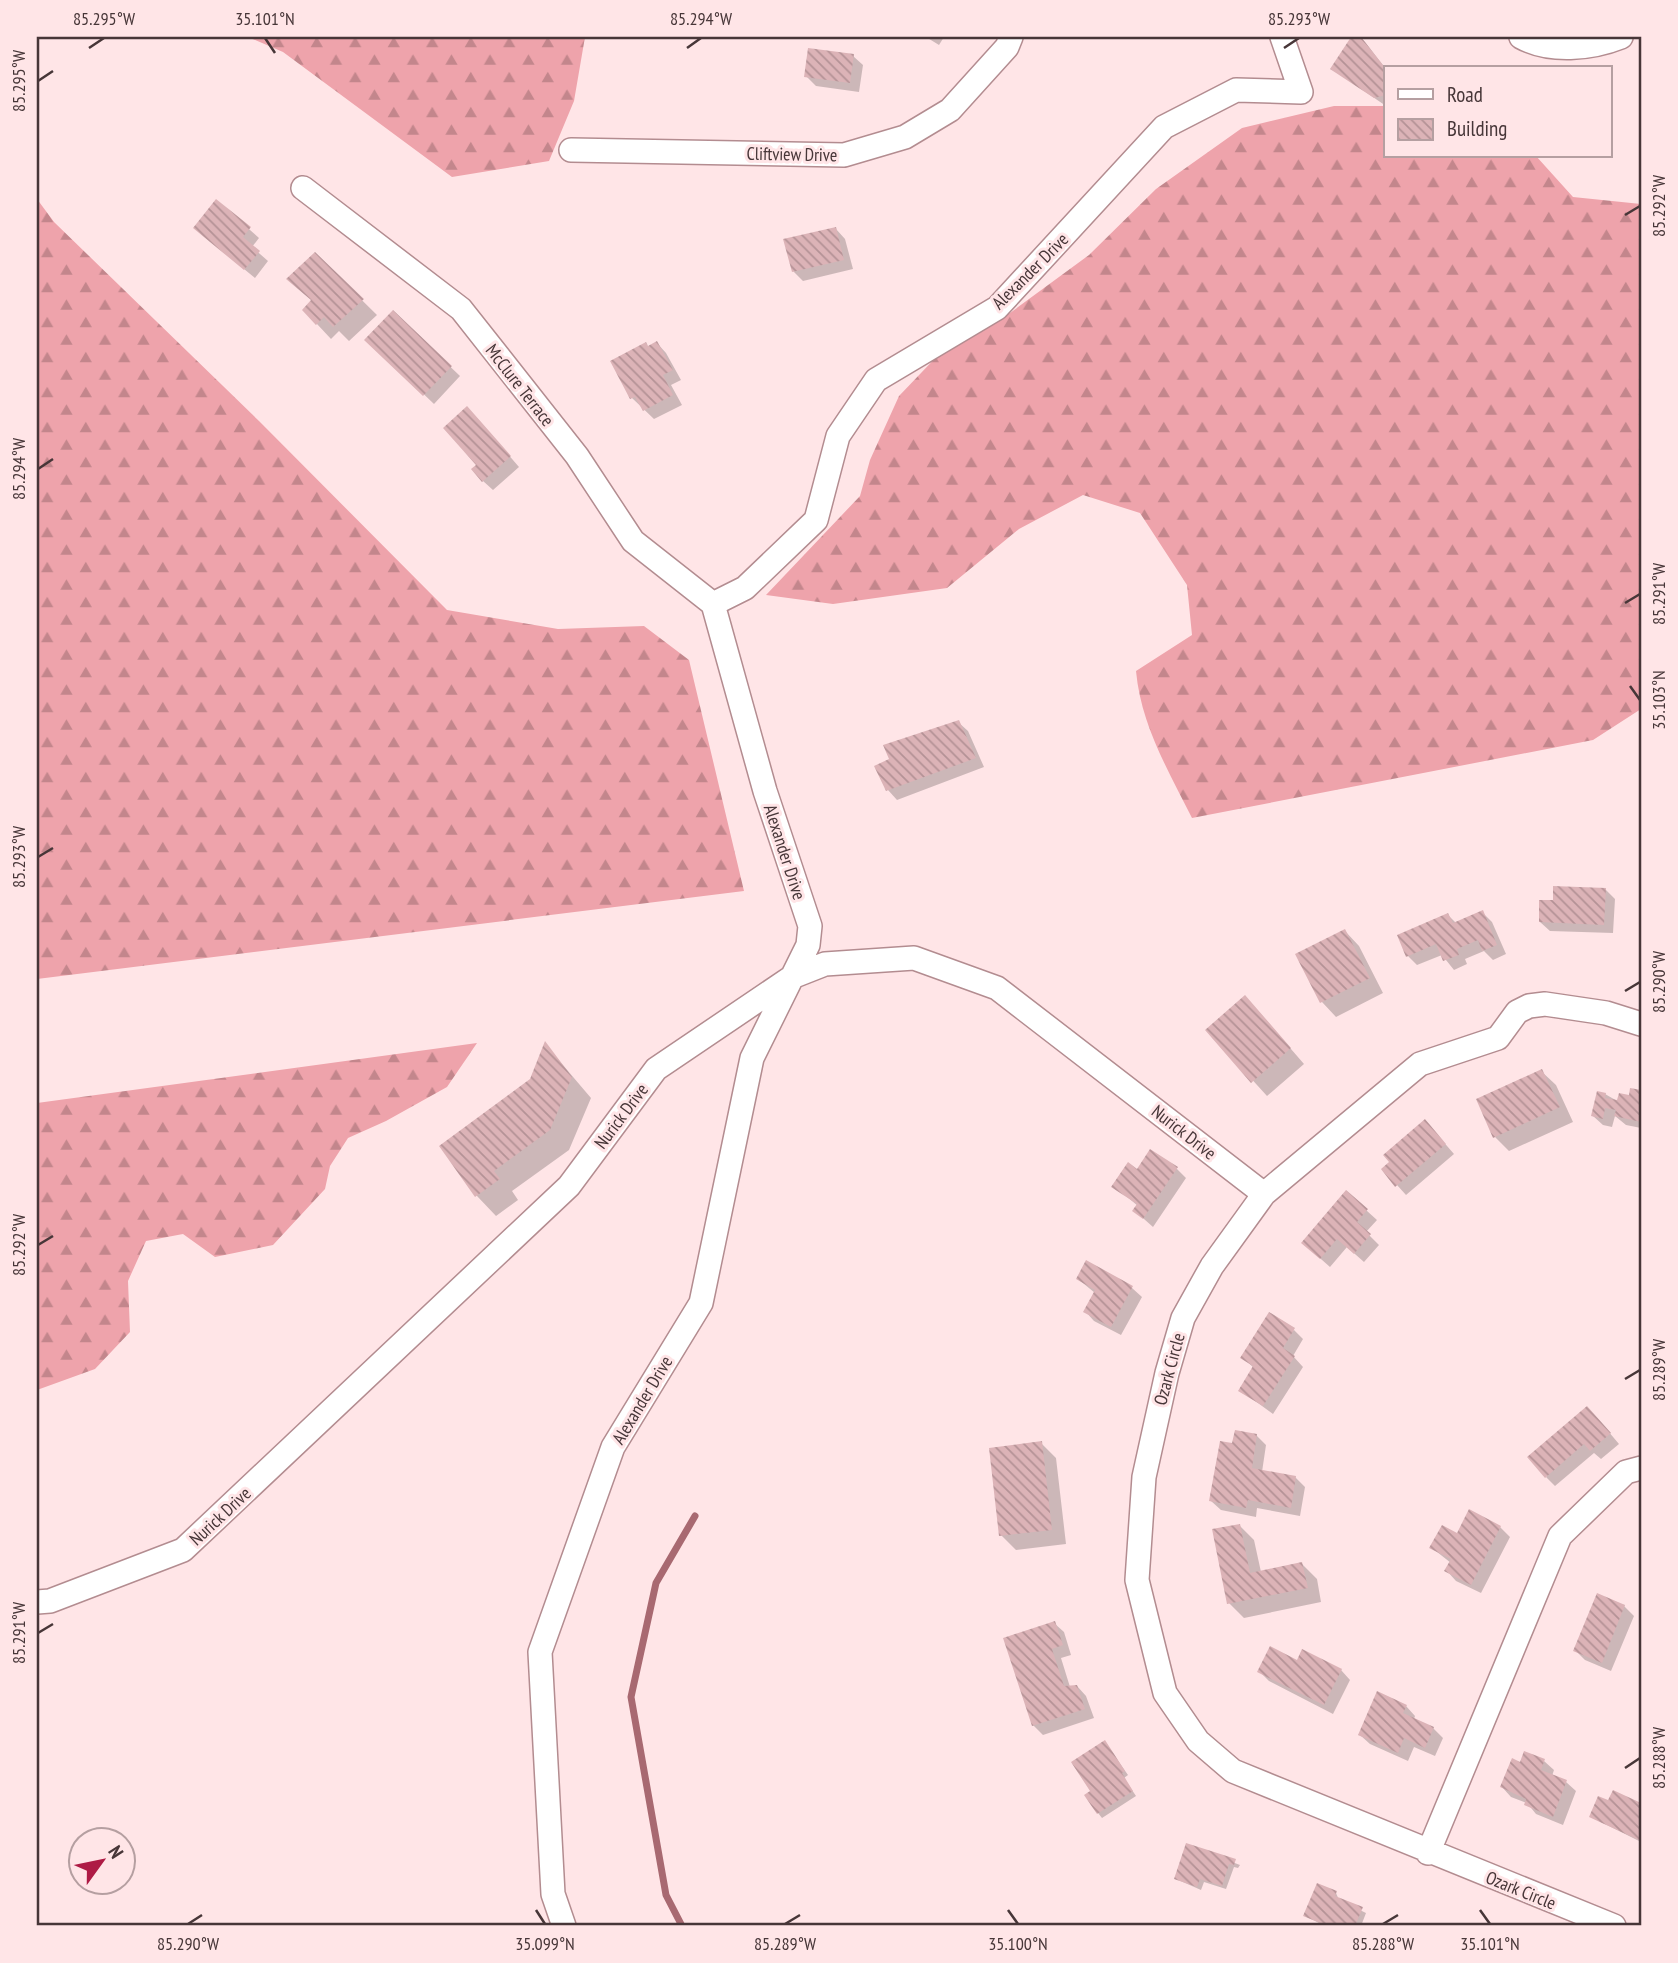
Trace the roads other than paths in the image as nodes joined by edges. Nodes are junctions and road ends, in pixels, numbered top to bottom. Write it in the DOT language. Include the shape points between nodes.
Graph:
graph roads {
  1 [pos="1011,37"];
  2 [pos="1282,37"];
  3 [pos="1521,37"];
  4 [pos="1621,37"];
  5 [pos="571,150"];
  6 [pos="303,188"];
  7 [pos="713,604"];
  8 [pos="792,977"];
  9 [pos="1641,1024"];
  10 [pos="1264,1194"];
  11 [pos="1641,1468"];
  12 [pos="37,1602"];
  13 [pos="1428,1853"];
  14 [pos="564,1926"];
  15 [pos="1614,1926"];
  1 -- 5 [label="street, Cliftview Drive" via="950,110 905,137 844,155"];
  2 -- 7 [label="street, Alexander Drive" via="1301,92 1236,90 1164,127 997,308 876,380 838,436 816,520 745,588"];
  3 -- 4 [label="street" via="1564,48"];
  6 -- 7 [label="street, McClure Terrace" via="461,309 577,456 633,541"];
  7 -- 8 [label="street, Alexander Drive" via="765,791 810,926 808,946"];
  8 -- 10 [label="street, Nurick Drive" via="825,964 914,958 997,988"];
  8 -- 12 [label="street, Nurick Drive" via="656,1069 569,1186 183,1550"];
  8 -- 14 [label="street, Alexander Drive" via="752,1058 701,1303 613,1447 540,1652 553,1894"];
  9 -- 10 [label="street, Ozark Circle" via="1606,1013 1529,1006 1517,1012 1498,1038 1420,1064"];
  10 -- 13 [label="street, Ozark Circle" via="1212,1266 1183,1318 1144,1477 1137,1580 1164,1693 1198,1741 1233,1771"];
  11 -- 13 [label="street" via="1626,1472 1560,1536"];
  13 -- 15 [label="street, Ozark Circle"];
}
